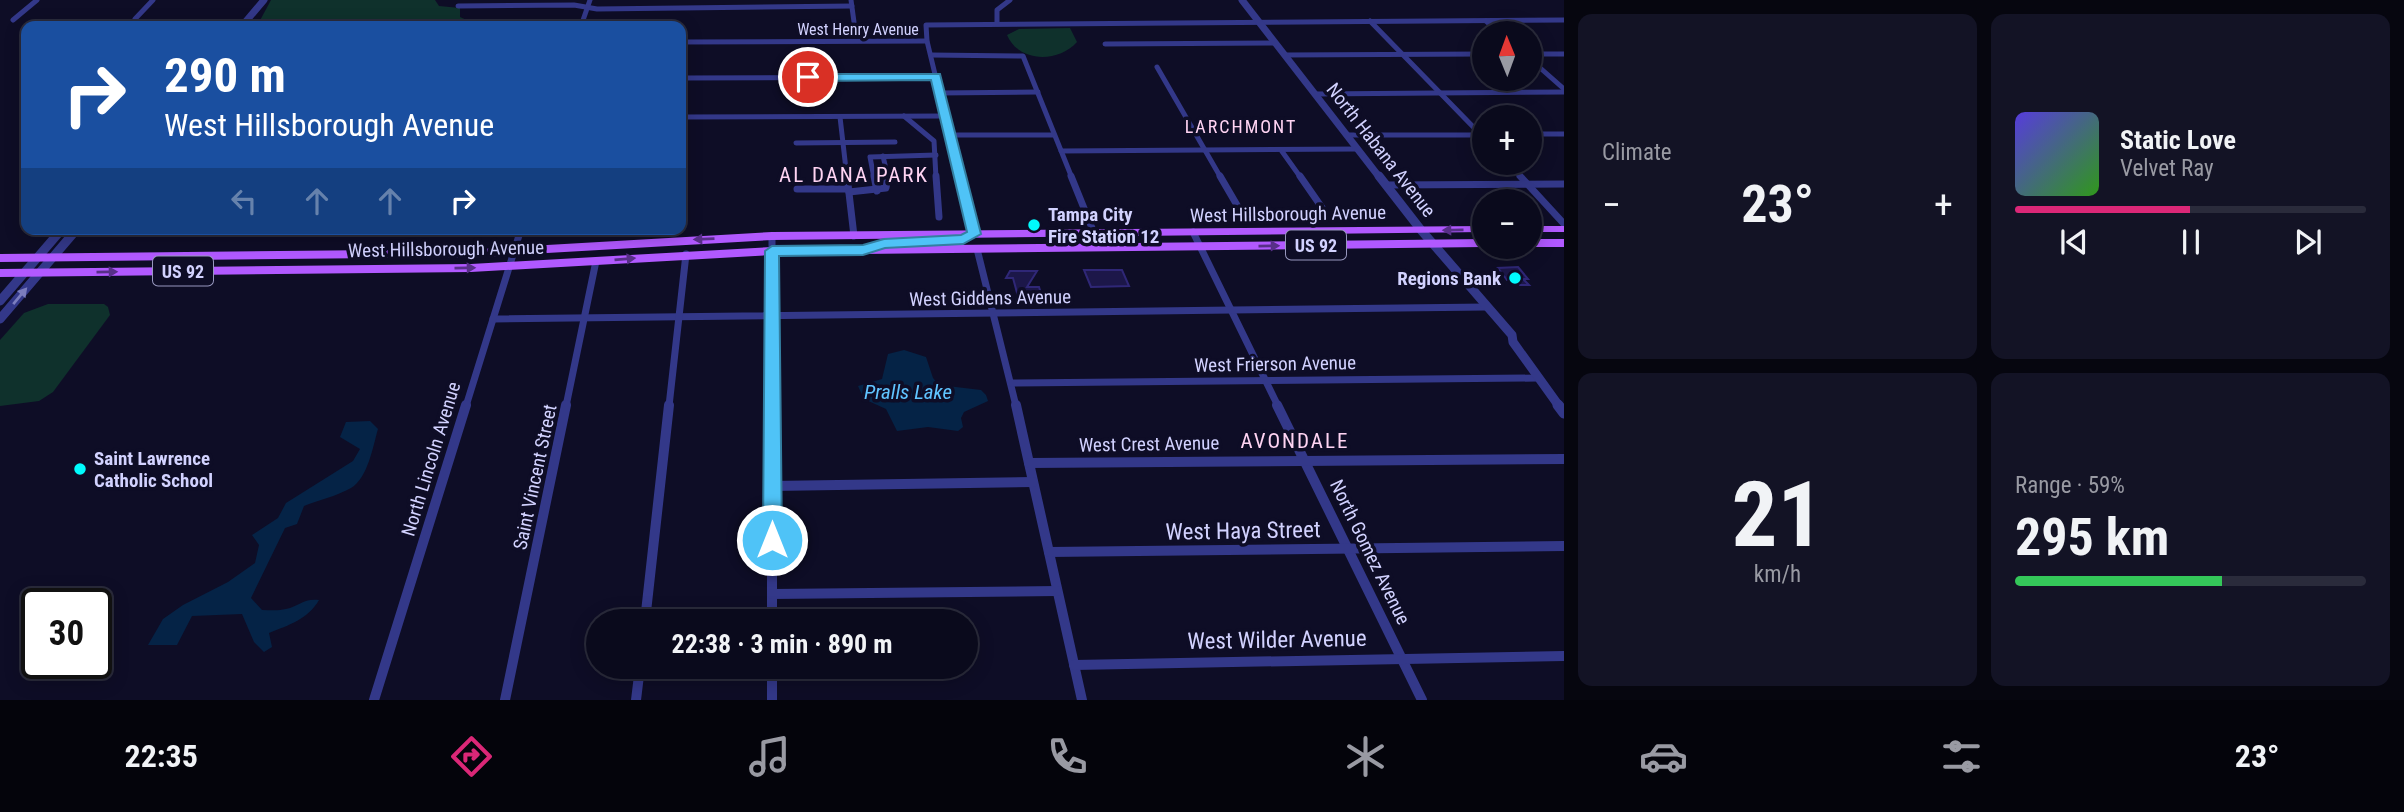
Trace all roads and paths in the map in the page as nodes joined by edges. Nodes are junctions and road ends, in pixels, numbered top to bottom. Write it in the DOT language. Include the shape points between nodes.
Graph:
graph roads {
  1 [pos="37,0"];
  2 [pos="153,0"];
  3 [pos="264,0"];
  4 [pos="590,0"];
  5 [pos="1010,0"];
  6 [pos="1242,0"];
  7 [pos="852,3"];
  8 [pos="458,6"];
  9 [pos="587,8"];
  10 [pos="135,19"];
  11 [pos="13,20"];
  12 [pos="1564,20"];
  13 [pos="246,21"];
  14 [pos="583,21"];
  15 [pos="1370,21"];
  16 [pos="1472,21"];
  17 [pos="1486,21"];
  18 [pos="854,22"];
  19 [pos="1258,22"];
  20 [pos="997,23"];
  21 [pos="927,41"];
  22 [pos="686,42"];
  23 [pos="1274,43"];
  24 [pos="1105,44"];
  25 [pos="1472,54"];
  26 [pos="1564,54"];
  27 [pos="930,55"];
  28 [pos="1284,55"];
  29 [pos="1403,55"];
  30 [pos="1542,56"];
  31 [pos="1157,67"];
  32 [pos="1542,69"];
  33 [pos="936,76"];
  34 [pos="686,78"];
  35 [pos="1564,90"];
  36 [pos="1038,92"];
  37 [pos="939,93"];
  38 [pos="1440,93"];
  39 [pos="1315,94"];
  40 [pos="904,116"];
  41 [pos="945,116"];
  42 [pos="686,117"];
  43 [pos="839,117"];
  44 [pos="1472,125"];
  45 [pos="1542,134"];
  46 [pos="1564,134"];
  47 [pos="950,135"];
  48 [pos="1054,135"];
  49 [pos="1347,135"];
  50 [pos="1472,136"];
  51 [pos="843,142"];
  52 [pos="895,142"];
  53 [pos="796,143"];
  54 [pos="1358,149"];
  55 [pos="1204,150"];
  56 [pos="1281,150"];
  57 [pos="1061,151"];
  58 [pos="936,155"];
  59 [pos="883,156"];
  60 [pos="1519,175"];
  61 [pos="1564,184"];
  62 [pos="1386,185"];
  63 [pos="1529,185"];
  64 [pos="797,189"];
  65 [pos="849,190"];
  66 [pos="877,191"];
  67 [pos="1241,212"];
  68 [pos="1325,212"];
  69 [pos="939,217"];
  70 [pos="1564,226"];
  71 [pos="1542,228"];
  72 [pos="1472,229"];
  73 [pos="1421,230"];
  74 [pos="1193,232"];
  75 [pos="1094,233"];
  76 [pos="974,234"];
  77 [pos="57,235"];
  78 [pos="72,235"];
  79 [pos="519,235"];
  80 [pos="772,236"];
  81 [pos="854,236"];
  82 [pos="1472,243"];
  83 [pos="1542,243"];
  84 [pos="1564,243"];
  85 [pos="1433,244"];
  86 [pos="1200,247"];
  87 [pos="977,249"];
  88 [pos="863,250"];
  89 [pos="514,251"];
  90 [pos="772,251"];
  91 [pos="414,253"];
  92 [pos="686,254"];
  93 [pos="37,257"];
  94 [pos="54,257"];
  95 [pos="0,258"];
  96 [pos="596,261"];
  97 [pos="508,267"];
  98 [pos="280,270"];
  99 [pos="0,273"];
  100 [pos="23,273"];
  101 [pos="39,273"];
  102 [pos="0,301"];
  103 [pos="1486,307"];
  104 [pos="1233,312"];
  105 [pos="994,314"];
  106 [pos="773,316"];
  107 [pos="680,317"];
  108 [pos="586,318"];
  109 [pos="0,319"];
  110 [pos="494,319"];
  111 [pos="1538,377"];
  112 [pos="1266,380"];
  113 [pos="1011,383"];
  114 [pos="1564,412"];
  115 [pos="1564,459"];
  116 [pos="1305,460"];
  117 [pos="1029,463"];
  118 [pos="1033,482"];
  119 [pos="772,486"];
  120 [pos="1564,546"];
  121 [pos="1349,549"];
  122 [pos="1049,552"];
  123 [pos="1057,591"];
  124 [pos="772,594"];
  125 [pos="646,609"];
  126 [pos="772,609"];
  127 [pos="1564,656"];
  128 [pos="1403,658"];
  129 [pos="1074,665"];
  130 [pos="639,679"];
  131 [pos="772,679"];
  132 [pos="374,700"];
  133 [pos="505,700"];
  134 [pos="636,700"];
  135 [pos="772,700"];
  136 [pos="1082,700"];
  137 [pos="1422,700"];
  1 -- 11 [label="street"];
  2 -- 10 [label="street"];
  3 -- 13 [label="street"];
  4 -- 9 [label="street"];
  5 -- 20 [label="street" via="997,10"];
  6 -- 19 [label="street, North Habana Avenue"];
  7 -- 9 [label="street"];
  7 -- 18 [label="street"];
  8 -- 9 [label="street"];
  9 -- 14 [label="street"];
  12 -- 17 [label="street, West Henry Avenue"];
  15 -- 16 [label="street, West Henry Avenue"];
  15 -- 19 [label="street, West Henry Avenue"];
  15 -- 29 [label="street"];
  19 -- 20 [label="street, West Henry Avenue"];
  19 -- 23 [label="street, North Habana Avenue"];
  20 -- 21 [label="street, West Henry Avenue" via="932,23 924,27"];
  21 -- 22 [label="street, West Henry Avenue"];
  21 -- 27 [label="street"];
  23 -- 24 [label="street"];
  23 -- 28 [label="street, North Habana Avenue"];
  25 -- 29 [label="street"];
  26 -- 30 [label="street"];
  27 -- 33 [label="street"];
  27 -- 36 [label="street" via="1023,56"];
  28 -- 29 [label="street"];
  28 -- 39 [label="street, North Habana Avenue"];
  29 -- 38 [label="street"];
  31 -- 55 [label="street"];
  32 -- 35 [label="street"];
  33 -- 34 [label="street"];
  33 -- 37 [label="street"];
  35 -- 38 [label="street"];
  36 -- 37 [label="street"];
  36 -- 48 [label="street"];
  37 -- 41 [label="street"];
  38 -- 39 [label="street"];
  38 -- 44 [label="street"];
  39 -- 49 [label="street, North Habana Avenue"];
  40 -- 41 [label="street"];
  40 -- 43 [label="street"];
  40 -- 58 [label="street" via="934,141"];
  41 -- 47 [label="street"];
  42 -- 43 [label="street"];
  43 -- 51 [label="street"];
  45 -- 46 [label="street"];
  47 -- 48 [label="street"];
  47 -- 76 [label="street"];
  48 -- 57 [label="street"];
  49 -- 50 [label="street"];
  49 -- 54 [label="street, North Habana Avenue"];
  51 -- 52 [label="street"];
  51 -- 53 [label="street"];
  51 -- 65 [label="street"];
  54 -- 56 [label="street"];
  54 -- 62 [label="street, North Habana Avenue"];
  55 -- 56 [label="street"];
  55 -- 57 [label="street"];
  55 -- 67 [label="street"];
  56 -- 68 [label="street"];
  57 -- 75 [label="street"];
  58 -- 59 [label="street"];
  58 -- 69 [label="street"];
  59 -- 66 [label="street" via="889,181"];
  59 -- 66 [label="street" via="870,158"];
  60 -- 63 [label="street"];
  61 -- 63 [label="street"];
  62 -- 63 [label="street"];
  62 -- 73 [label="street, North Habana Avenue"];
  63 -- 70 [label="street"];
  64 -- 65 [label="street"];
  65 -- 66 [label="street"];
  65 -- 81 [label="street"];
  70 -- 71 [label="main road"];
  72 -- 73 [label="main road, West Hillsborough Avenue / US 92, one-way"];
  73 -- 74 [label="main road, West Hillsborough Avenue / US 92"];
  73 -- 85 [label="street, North Habana Avenue"];
  74 -- 75 [label="main road, West Hillsborough Avenue / US 92"];
  74 -- 86 [label="street, North Gomez Avenue"];
  75 -- 76 [label="main road, West Hillsborough Avenue / US 92"];
  75 -- 87 [label="main road" via="1089,237 992,241"];
  76 -- 81 [label="main road, West Hillsborough Avenue / US 92"];
  76 -- 88 [label="main road" via="963,240 884,243"];
  77 -- 93 [label="street"];
  78 -- 94 [label="street"];
  79 -- 89 [label="street, North Lincoln Avenue"];
  80 -- 81 [label="main road, West Hillsborough Avenue / US 92"];
  80 -- 89 [label="main road, West Hillsborough Avenue / US 92, one-way"];
  80 -- 90 [label="street"];
  82 -- 85 [label="main road, West Hillsborough Avenue / US 92"];
  83 -- 84 [label="main road"];
  86 -- 85 [label="main road, West Hillsborough Avenue / US 92, one-way"];
  85 -- 103 [label="street, North Habana Avenue"];
  86 -- 87 [label="main road, West Hillsborough Avenue / US 92"];
  86 -- 104 [label="street, North Gomez Avenue"];
  87 -- 88 [label="main road, West Hillsborough Avenue / US 92"];
  87 -- 105 [label="street"];
  88 -- 90 [label="main road, West Hillsborough Avenue / US 92"];
  89 -- 91 [label="main road, West Hillsborough Avenue / US 92"];
  89 -- 97 [label="street, North Lincoln Avenue"];
  90 -- 92 [label="main road, West Hillsborough Avenue / US 92"];
  90 -- 106 [label="street"];
  91 -- 94 [label="main road, West Hillsborough Avenue / US 92"];
  91 -- 98 [label="main road" via="383,260 309,262"];
  96 -- 92 [label="main road, West Hillsborough Avenue / US 92, one-way"];
  92 -- 107 [label="street"];
  93 -- 94 [label="main road, US 92"];
  93 -- 95 [label="main road, US 92"];
  93 -- 100 [label="street"];
  94 -- 101 [label="street"];
  96 -- 97 [label="main road, West Hillsborough Avenue / US 92"];
  96 -- 108 [label="street, Saint Vincent Street"];
  98 -- 97 [label="main road, West Hillsborough Avenue / US 92, one-way"];
  97 -- 110 [label="street, North Lincoln Avenue"];
  101 -- 98 [label="main road, West Hillsborough Avenue / US 92, one-way"];
  99 -- 100 [label="main road, US 92"];
  100 -- 101 [label="main road, US 92"];
  100 -- 102 [label="street"];
  109 -- 101 [label="street, one-way"];
  103 -- 104 [label="street, West Giddens Avenue"];
  103 -- 111 [label="street, North Habana Avenue"];
  104 -- 105 [label="street, West Giddens Avenue"];
  104 -- 112 [label="street, North Gomez Avenue"];
  105 -- 106 [label="street, West Giddens Avenue"];
  105 -- 113 [label="street"];
  106 -- 107 [label="street, West Giddens Avenue"];
  106 -- 119 [label="street"];
  107 -- 108 [label="street, West Giddens Avenue"];
  107 -- 125 [label="street"];
  108 -- 110 [label="street, West Giddens Avenue"];
  108 -- 133 [label="street, Saint Vincent Street"];
  110 -- 132 [label="street, North Lincoln Avenue"];
  111 -- 112 [label="street, West Frierson Avenue"];
  111 -- 114 [label="street, North Habana Avenue"];
  112 -- 113 [label="street, West Frierson Avenue"];
  112 -- 116 [label="street, North Gomez Avenue"];
  113 -- 117 [label="street"];
  115 -- 116 [label="street, West Crest Avenue"];
  116 -- 117 [label="street, West Crest Avenue"];
  116 -- 121 [label="street, North Gomez Avenue"];
  117 -- 118 [label="street"];
  118 -- 119 [label="street"];
  118 -- 122 [label="street"];
  119 -- 124 [label="street"];
  120 -- 121 [label="street, West Haya Street"];
  121 -- 122 [label="street, West Haya Street"];
  121 -- 128 [label="street, North Gomez Avenue"];
  122 -- 123 [label="street"];
  123 -- 124 [label="street"];
  123 -- 129 [label="street"];
  124 -- 126 [label="street"];
  127 -- 128 [label="street, West Wilder Avenue"];
  128 -- 129 [label="street, West Wilder Avenue"];
  128 -- 137 [label="street, North Gomez Avenue"];
  129 -- 136 [label="street"];
  130 -- 134 [label="street"];
  131 -- 135 [label="street"];
}
